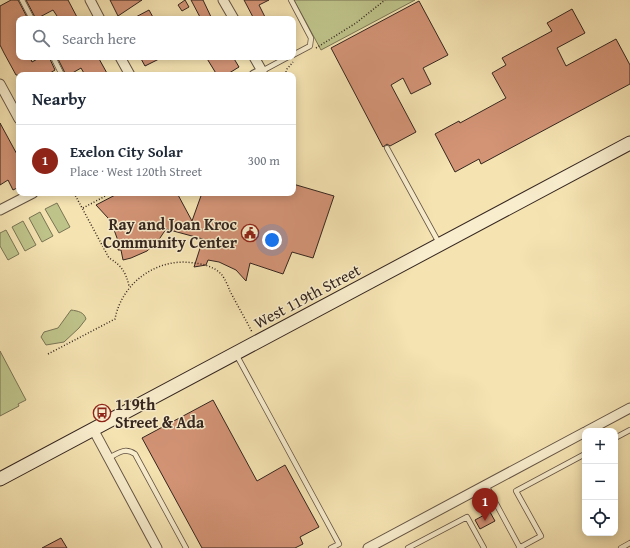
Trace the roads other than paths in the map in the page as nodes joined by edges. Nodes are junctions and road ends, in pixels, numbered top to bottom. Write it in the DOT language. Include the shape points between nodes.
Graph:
graph roads {
  1 [pos="22,0"];
  2 [pos="90,0"];
  3 [pos="223,0"];
  4 [pos="291,0"];
  5 [pos="30,16"];
  6 [pos="98,16"];
  7 [pos="232,16"];
  8 [pos="296,53"];
  9 [pos="54,60"];
  10 [pos="122,60"];
  11 [pos="255,60"];
  12 [pos="282,60"];
  13 [pos="60,72"];
  14 [pos="128,72"];
  15 [pos="258,72"];
  16 [pos="260,72"];
  17 [pos="0,84"];
  18 [pos="16,113"];
  19 [pos="630,143"];
  20 [pos="387,148"];
  21 [pos="27,196"];
  22 [pos="0,210"];
  23 [pos="439,244"];
  24 [pos="236,353"];
  25 [pos="630,408"];
  26 [pos="593,428"];
  27 [pos="93,429"];
  28 [pos="630,430"];
  29 [pos="582,434"];
  30 [pos="618,436"];
  31 [pos="582,456"];
  32 [pos="109,458"];
  33 [pos="0,479"];
  34 [pos="486,485"];
  35 [pos="630,543"];
  36 [pos="157,548"];
  37 [pos="186,548"];
  38 [pos="331,548"];
  39 [pos="368,548"];
  40 [pos="408,548"];
  41 [pos="484,548"];
  42 [pos="520,548"];
  43 [pos="621,548"];
  1 -- 5 [label="lane"];
  2 -- 6 [label="street"];
  3 -- 7 [label="street"];
  4 -- 8 [label="lane" via="311,38 310,46"];
  9 -- 13 [label="lane"];
  10 -- 14 [label="street"];
  11 -- 15 [label="street"];
  12 -- 16 [label="lane"];
  17 -- 18 [label="street"];
  19 -- 23 [label="street, West 119th Street"];
  20 -- 23 [label="lane"];
  21 -- 22 [label="street"];
  23 -- 24 [label="street, West 119th Street"];
  24 -- 27 [label="street, West 119th Street"];
  24 -- 38 [label="lane" via="339,544"];
  25 -- 26 [label="street"];
  27 -- 32 [label="street"];
  27 -- 33 [label="street, West 119th Street"];
  28 -- 30 [label="lane"];
  29 -- 34 [label="street"];
  31 -- 42 [label="lane" via="516,491 541,536"];
  32 -- 36 [label="street"];
  32 -- 37 [label="lane" via="127,450 135,454"];
  34 -- 39 [label="street"];
  34 -- 42 [label="lane"];
  35 -- 43 [label="lane"];
  40 -- 41 [label="lane" via="467,517"];
}
